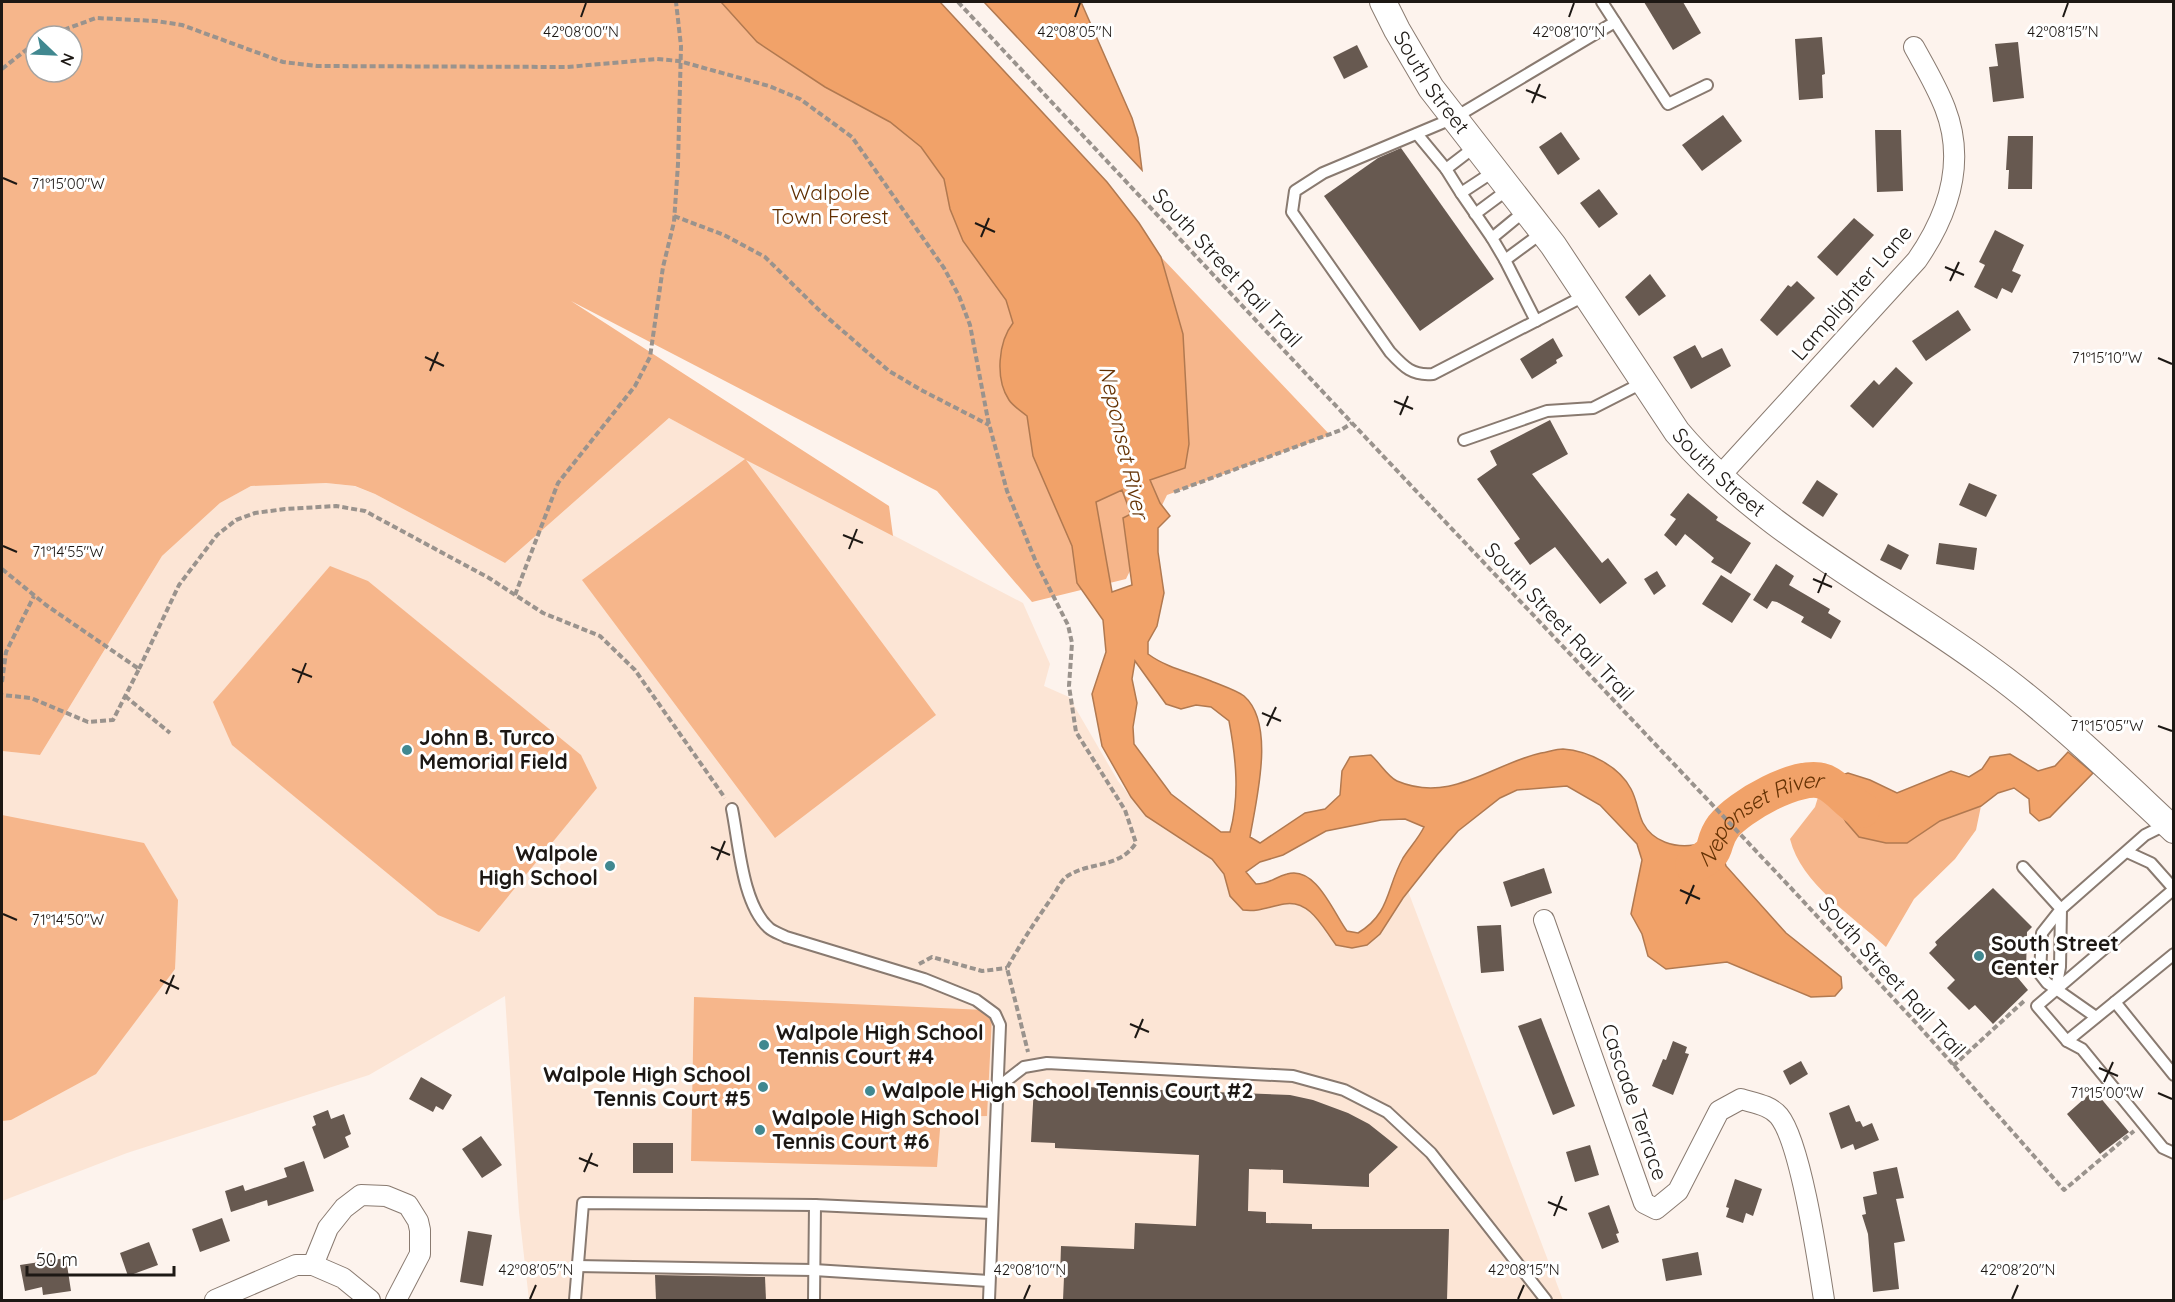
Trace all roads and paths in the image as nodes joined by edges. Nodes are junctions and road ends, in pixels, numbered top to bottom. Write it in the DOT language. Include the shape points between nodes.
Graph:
graph roads {
  1 [pos="676,2"];
  2 [pos="958,2"];
  3 [pos="1383,2"];
  4 [pos="1602,2"];
  5 [pos="1616,22"];
  6 [pos="76,24"];
  7 [pos="1914,46"];
  8 [pos="24,52"];
  9 [pos="679,61"];
  10 [pos="2,69"];
  11 [pos="1707,85"];
  12 [pos="1454,118"];
  13 [pos="1417,134"];
  14 [pos="1477,146"];
  15 [pos="1446,169"];
  16 [pos="1503,178"];
  17 [pos="1461,193"];
  18 [pos="1527,209"];
  19 [pos="1475,214"];
  20 [pos="674,216"];
  21 [pos="1543,231"];
  22 [pos="1492,238"];
  23 [pos="1505,260"];
  24 [pos="1587,294"];
  25 [pos="1536,321"];
  26 [pos="1644,382"];
  27 [pos="1352,423"];
  28 [pos="989,425"];
  29 [pos="1464,440"];
  30 [pos="1719,477"];
  31 [pos="1174,492"];
  32 [pos="2,569"];
  33 [pos="514,595"];
  34 [pos="34,596"];
  35 [pos="139,669"];
  36 [pos="2,682"];
  37 [pos="2,695"];
  38 [pos="125,696"];
  39 [pos="170,733"];
  40 [pos="732,809"];
  41 [pos="2170,827"];
  42 [pos="2127,852"];
  43 [pos="2023,867"];
  44 [pos="2061,909"];
  45 [pos="1544,920"];
  46 [pos="2174,954"];
  47 [pos="1007,968"];
  48 [pos="907,974"];
  49 [pos="2056,989"];
  50 [pos="2115,1002"];
  51 [pos="2037,1006"];
  52 [pos="2096,1017"];
  53 [pos="2067,1041"];
  54 [pos="1029,1065"];
  55 [pos="1953,1066"];
  56 [pos="2174,1075"];
  57 [pos="997,1088"];
  58 [pos="2143,1123"];
  59 [pos="2174,1153"];
  60 [pos="815,1205"];
  61 [pos="992,1213"];
  62 [pos="313,1265"];
  63 [pos="576,1266"];
  64 [pos="814,1270"];
  65 [pos="989,1281"];
  66 [pos="215,1300"];
  67 [pos="370,1300"];
  68 [pos="396,1300"];
  69 [pos="575,1300"];
  70 [pos="814,1300"];
  71 [pos="989,1300"];
  72 [pos="1545,1300"];
  73 [pos="1824,1300"];
  1 -- 9 [label="path"];
  2 -- 27 [label="path, South Street Rail Trail"];
  3 -- 12 [label="street, South Street" via="1412,58"];
  4 -- 5 [label="lane"];
  5 -- 11 [label="lane" via="1668,104"];
  5 -- 12 [label="lane"];
  6 -- 9 [label="path" via="112,17 182,25 262,56 317,66 547,68 657,59"];
  7 -- 30 [label="street, Lamplighter Lane" via="1946,109 1952,136 1955,165 1951,193 1941,220 1917,260"];
  8 -- 10 [label="path"];
  9 -- 20 [label="path"];
  9 -- 28 [label="path" via="790,95 831,119 852,137 944,268 959,296 978,361"];
  12 -- 13 [label="lane"];
  12 -- 14 [label="street, South Street"];
  13 -- 15 [label="lane"];
  13 -- 25 [label="lane" via="1323,173 1295,191 1292,212 1390,352 1404,368 1419,376 1433,374"];
  14 -- 15 [label="lane"];
  14 -- 16 [label="street, South Street"];
  15 -- 17 [label="lane"];
  16 -- 17 [label="lane"];
  16 -- 18 [label="street, South Street"];
  16 -- 19 [label="lane"];
  17 -- 19 [label="lane"];
  18 -- 21 [label="street, South Street"];
  18 -- 22 [label="lane"];
  19 -- 22 [label="lane"];
  20 -- 28 [label="path" via="724,235 765,257 889,371"];
  20 -- 33 [label="path" via="650,357 635,387 558,483"];
  21 -- 23 [label="lane"];
  21 -- 24 [label="street, South Street"];
  22 -- 23 [label="lane"];
  23 -- 25 [label="lane"];
  24 -- 25 [label="lane"];
  24 -- 26 [label="street, South Street"];
  26 -- 29 [label="lane" via="1593,408 1547,411"];
  26 -- 30 [label="street, South Street" via="1677,432"];
  27 -- 31 [label="path"];
  27 -- 55 [label="path, South Street Rail Trail"];
  28 -- 47 [label="path" via="1007,491 1036,562 1068,625 1072,643 1069,686 1076,732 1125,810 1136,843 1129,854 1065,878"];
  30 -- 41 [label="street, South Street" via="1792,533 2022,692"];
  32 -- 34 [label="path"];
  33 -- 35 [label="path" via="365,511 336,506 255,513 236,520 217,535 179,585"];
  33 -- 40 [label="path" via="543,613 600,636 635,670"];
  34 -- 35 [label="path"];
  34 -- 36 [label="path" via="6,652"];
  35 -- 38 [label="path"];
  37 -- 38 [label="path" via="31,698 88,722 112,720"];
  38 -- 39 [label="path"];
  40 -- 48 [label="lane" via="745,882 756,911 769,929"];
  41 -- 42 [label="lane" via="2145,835"];
  42 -- 44 [label="lane"];
  42 -- 49 [label="lane" via="2151,863 2174,889"];
  43 -- 44 [label="lane"];
  44 -- 49 [label="lane"];
  44 -- 49 [label="lane" via="2042,933 2040,974"];
  45 -- 73 [label="street, Cascade Terrace" via="1644,1203 1656,1209 1678,1191 1719,1111 1741,1099 1762,1105 1778,1114 1794,1145"];
  46 -- 50 [label="lane"];
  47 -- 48 [label="path" via="982,971 932,957"];
  47 -- 54 [label="path"];
  48 -- 57 [label="lane" via="976,1000 995,1014 1000,1025"];
  49 -- 51 [label="lane"];
  49 -- 52 [label="lane"];
  50 -- 52 [label="lane"];
  50 -- 56 [label="lane"];
  51 -- 53 [label="lane"];
  51 -- 55 [label="path" via="2029,996"];
  52 -- 53 [label="lane"];
  53 -- 58 [label="lane" via="2082,1049"];
  54 -- 57 [label="lane"];
  54 -- 72 [label="lane" via="1293,1076 1344,1090 1387,1112 1431,1153"];
  55 -- 58 [label="path, South Street Rail Trail" via="2064,1190"];
  57 -- 61 [label="lane"];
  58 -- 59 [label="lane" via="2163,1148"];
  60 -- 61 [label="lane"];
  60 -- 63 [label="lane" via="582,1203"];
  60 -- 64 [label="lane"];
  61 -- 65 [label="lane"];
  62 -- 66 [label="street" via="296,1265"];
  62 -- 67 [label="street" via="343,1278"];
  62 -- 68 [label="street" via="328,1228 344,1208 361,1195 379,1194 394,1199 412,1210 418,1221 421,1245 411,1276"];
  63 -- 64 [label="lane"];
  63 -- 69 [label="lane"];
  64 -- 65 [label="lane"];
  64 -- 70 [label="lane"];
  65 -- 71 [label="lane"];
}
